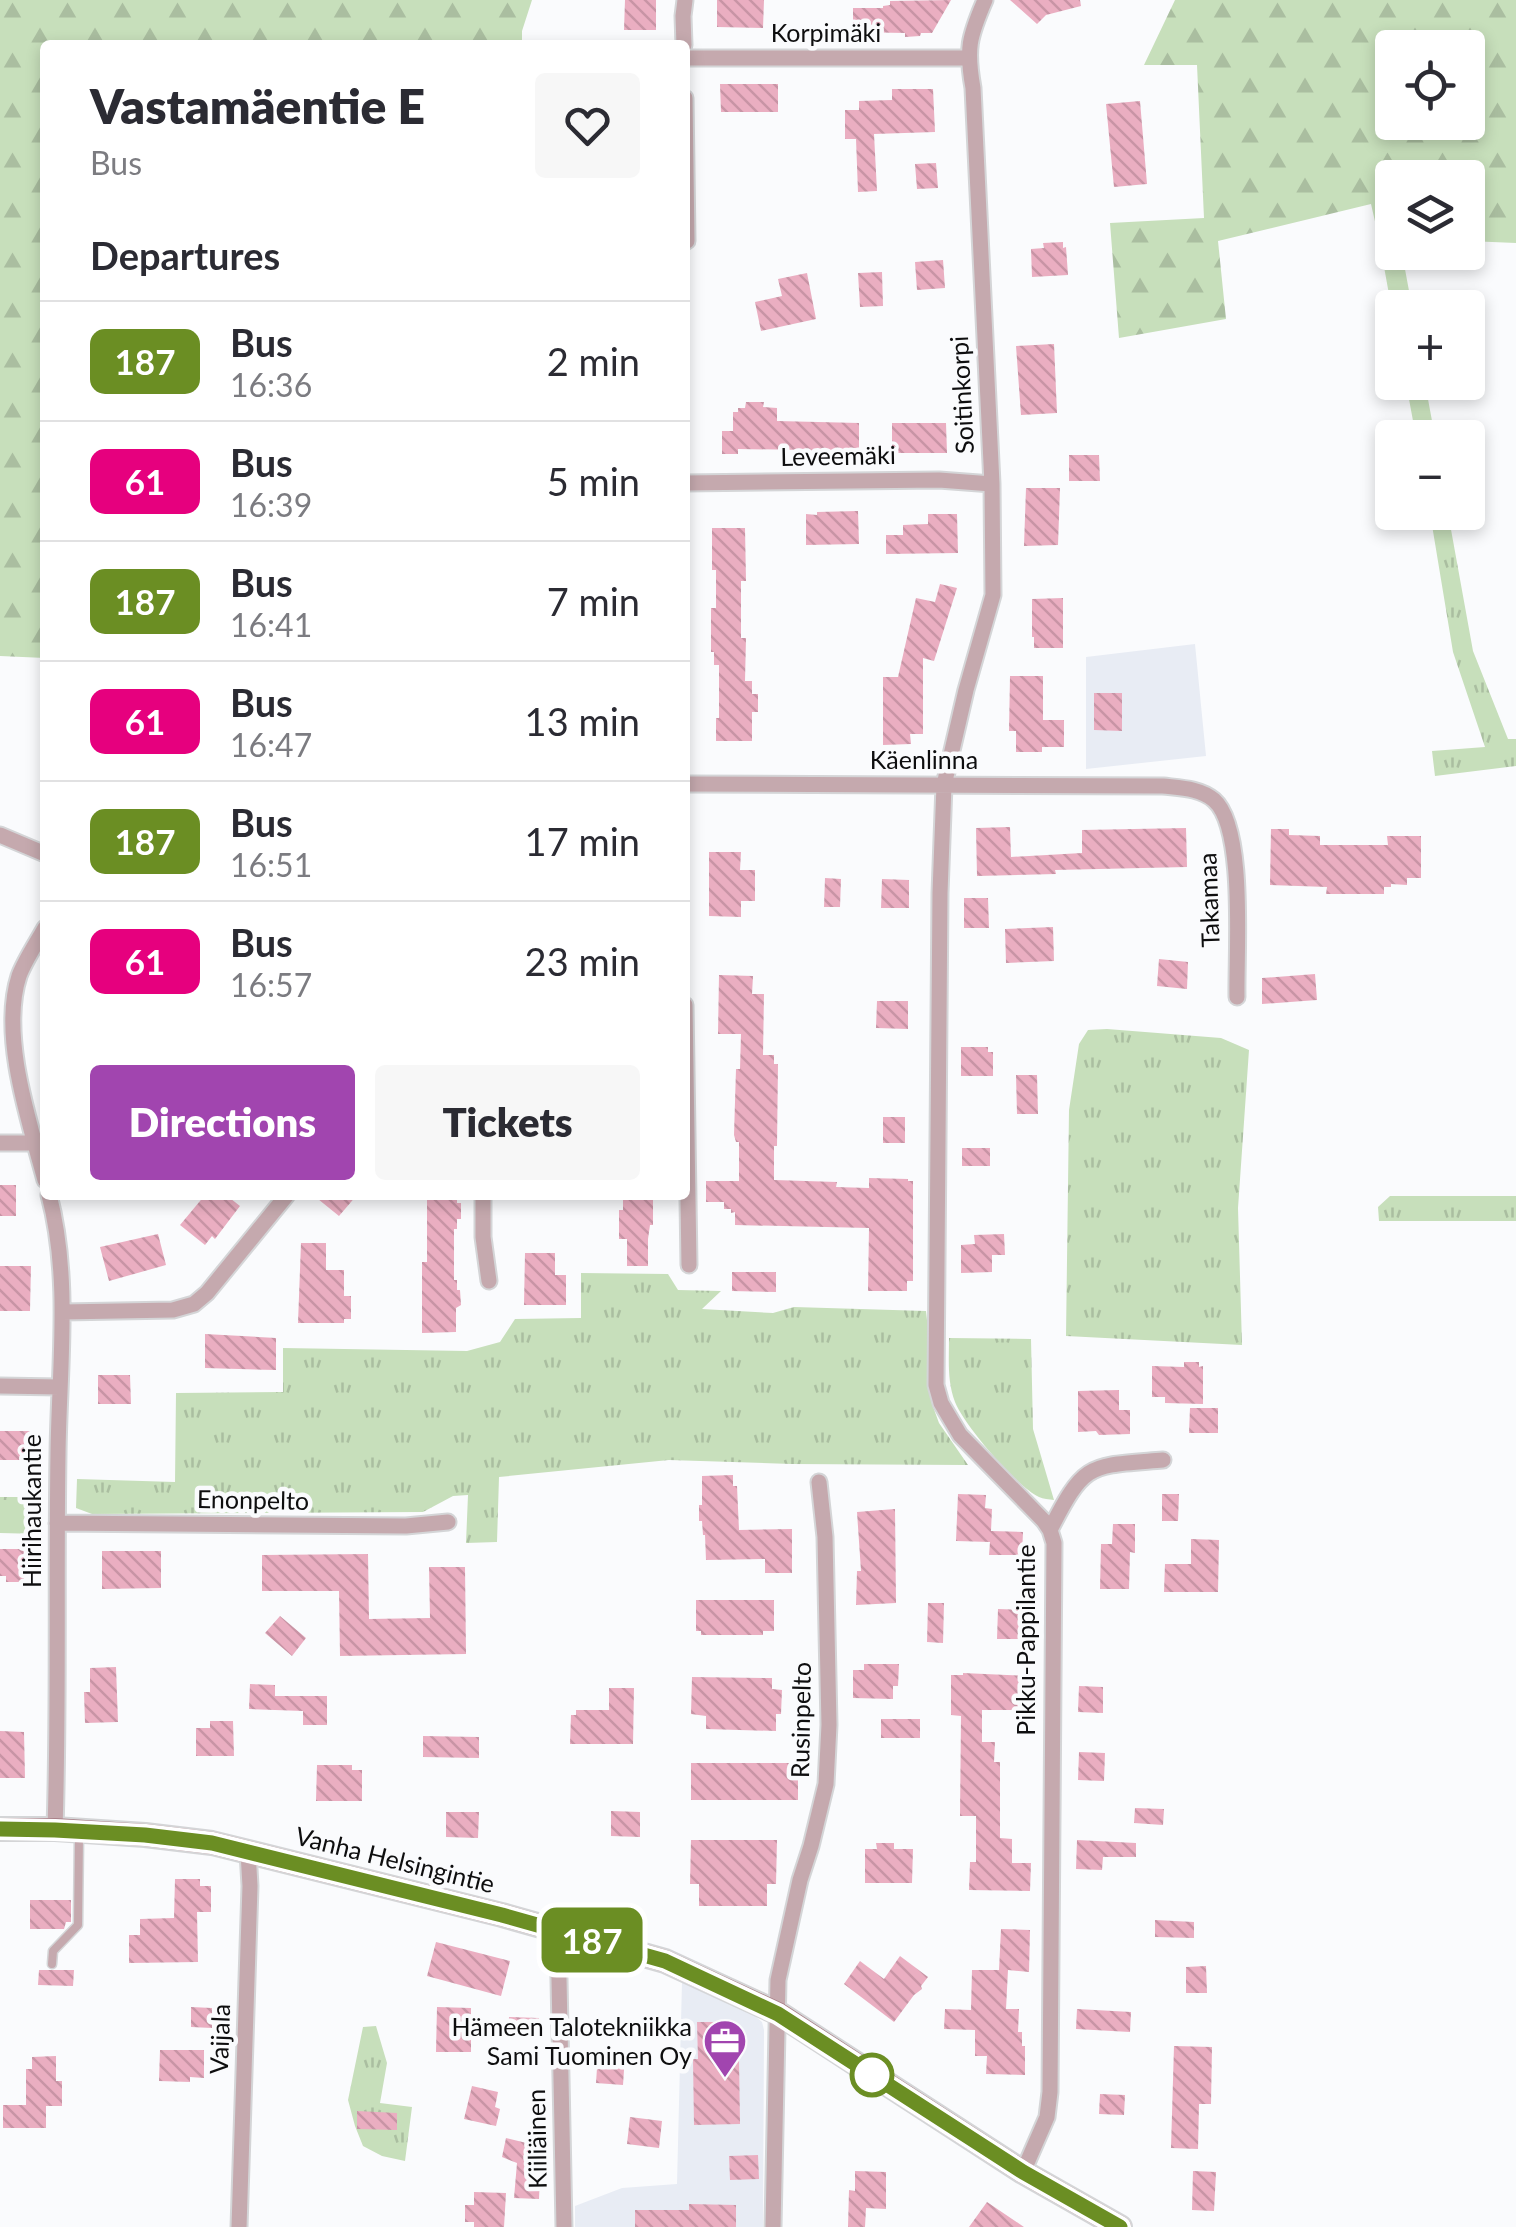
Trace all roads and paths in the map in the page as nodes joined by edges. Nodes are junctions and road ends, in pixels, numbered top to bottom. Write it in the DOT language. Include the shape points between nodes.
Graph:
graph roads {
  1 [pos="685,0"];
  2 [pos="985,0"];
  3 [pos="684,40"];
  4 [pos="690,58"];
  5 [pos="968,58"];
  6 [pos="690,483"];
  7 [pos="992,484"];
  8 [pos="690,784"];
  9 [pos="944,784"];
  10 [pos="1163,786"];
  11 [pos="0,836"];
  12 [pos="40,852"];
  13 [pos="40,937"];
  14 [pos="1237,998"];
  15 [pos="0,1143"];
  16 [pos="35,1143"];
  17 [pos="40,1162"];
  18 [pos="50,1200"];
  19 [pos="283,1200"];
  20 [pos="483,1200"];
  21 [pos="688,1200"];
  22 [pos="689,1265"];
  23 [pos="489,1280"];
  24 [pos="63,1312"];
  25 [pos="0,1386"];
  26 [pos="58,1387"];
  27 [pos="1163,1460"];
  28 [pos="819,1482"];
  29 [pos="448,1522"];
  30 [pos="57,1524"];
  31 [pos="1050,1530"];
  32 [pos="0,1829"];
  33 [pos="55,1830"];
  34 [pos="79,1831"];
  35 [pos="248,1852"];
  36 [pos="558,1930"];
  37 [pos="52,1964"];
  38 [pos="778,2014"];
  39 [pos="1023,2172"];
  40 [pos="239,2227"];
  41 [pos="564,2227"];
  42 [pos="773,2227"];
  43 [pos="1120,2227"];
  1 -- 3 [label="street"];
  2 -- 5 [label="street, Soitinkorpi"];
  4 -- 5 [label="street, Korpimäki"];
  5 -- 7 [label="street, Soitinkorpi"];
  6 -- 7 [label="street, Leveemäki"];
  7 -- 9 [label="street, Soitinkorpi" via="992,595"];
  8 -- 9 [label="street, Käenlinna"];
  9 -- 10 [label="street, Käenlinna"];
  9 -- 31 [label="street, Pikku-Pappilantie" via="936,1384 960,1435"];
  10 -- 14 [label="street, Takamaa" via="1212,798 1230,827"];
  11 -- 12 [label="street"];
  13 -- 16 [label="street" via="18,978 9,1033"];
  15 -- 16 [label="street"];
  16 -- 17 [label="street"];
  18 -- 24 [label="street, Hiirihaukantie"];
  19 -- 24 [label="street" via="194,1304"];
  20 -- 23 [label="street"];
  21 -- 22 [label="street"];
  24 -- 26 [label="street, Hiirihaukantie"];
  25 -- 26 [label="street"];
  26 -- 30 [label="street, Hiirihaukantie"];
  27 -- 31 [label="street" via="1087,1472"];
  28 -- 38 [label="street, Rusinpelto" via="826,1784 781,1958"];
  29 -- 30 [label="street, Enonpelto"];
  30 -- 33 [label="street, Hiirihaukantie"];
  31 -- 39 [label="street, Pikku-Pappilantie" via="1050,2092 1047,2117"];
  32 -- 33 [label="street, Vanha Helsingintie"];
  33 -- 34 [label="street, Vanha Helsingintie"];
  34 -- 35 [label="street, Vanha Helsingintie"];
  34 -- 37 [label="lane" via="78,1925 53,1950"];
  35 -- 36 [label="street, Vanha Helsingintie"];
  35 -- 40 [label="street, Vaijala"];
  36 -- 38 [label="street, Vanha Helsingintie" via="665,1961"];
  36 -- 41 [label="street, Kiiliäinen"];
  38 -- 39 [label="street, Vanha Helsingintie"];
  38 -- 42 [label="street, Rusinpelto"];
  39 -- 43 [label="street, Vanha Helsingintie"];
}
